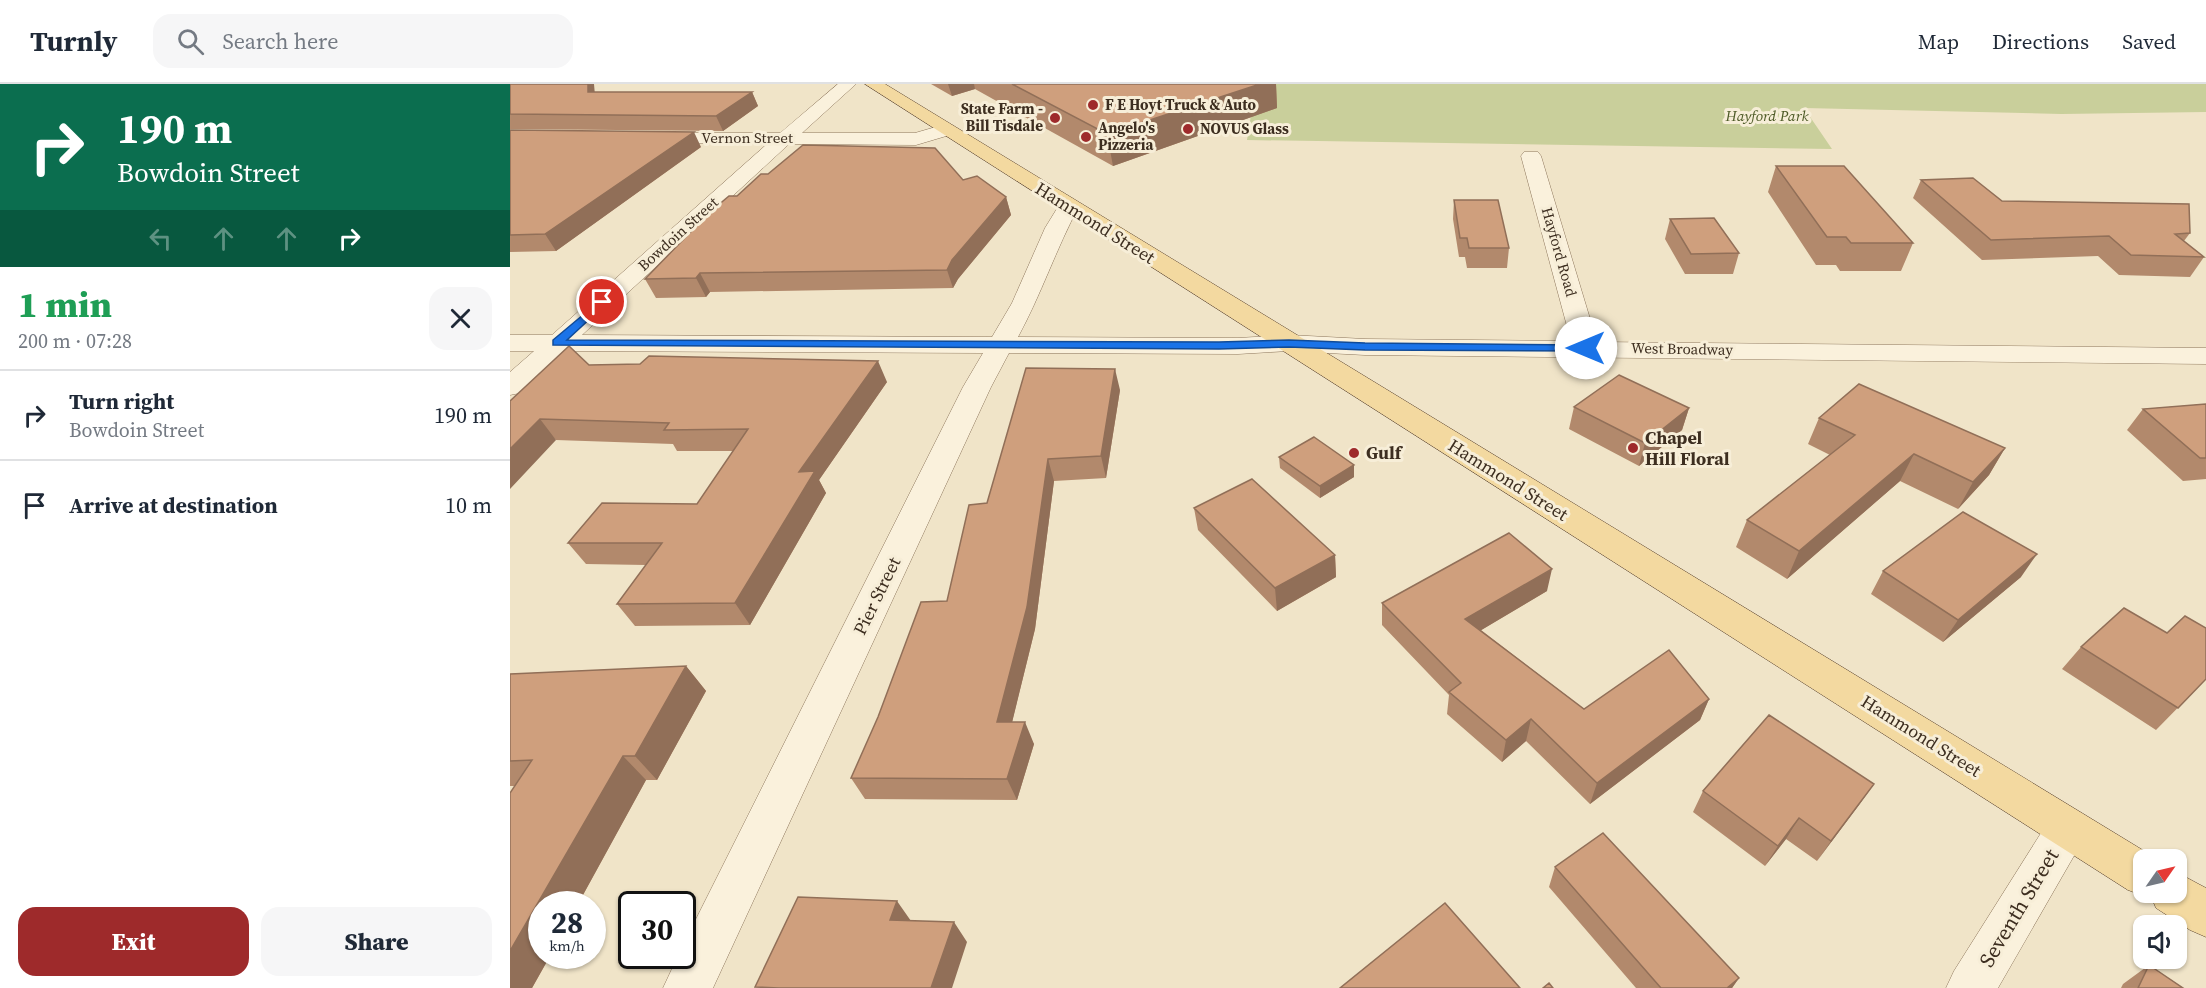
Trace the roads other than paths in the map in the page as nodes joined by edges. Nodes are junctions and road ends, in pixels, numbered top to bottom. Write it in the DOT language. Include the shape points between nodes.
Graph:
graph roads {
  1 [pos="849,84"];
  2 [pos="873,84"];
  3 [pos="946,130"];
  4 [pos="638,137"];
  5 [pos="785,138"];
  6 [pos="1532,156"];
  7 [pos="1068,206"];
  8 [pos="510,342"];
  9 [pos="557,343"];
  10 [pos="1001,344"];
  11 [pos="1289,344"];
  12 [pos="1586,348"];
  13 [pos="2206,356"];
  14 [pos="510,387"];
  15 [pos="2068,828"];
  16 [pos="2133,868"];
  17 [pos="2187,902"];
  18 [pos="2206,914"];
  19 [pos="688,988"];
  20 [pos="1971,988"];
  1 -- 5 [label="street, Bowdoin Street"];
  2 -- 3 [label="main road, Hammond Street"];
  3 -- 5 [label="street, Vernon Street" via="916,139"];
  3 -- 7 [label="main road, Hammond Street"];
  4 -- 5 [label="street, Vernon Street"];
  5 -- 9 [label="street, Bowdoin Street"];
  6 -- 12 [label="street, Hayford Road"];
  7 -- 10 [label="street, Pier Street"];
  7 -- 11 [label="main road, Hammond Street"];
  8 -- 9 [label="street, West Broadway"];
  9 -- 10 [label="street, West Broadway"];
  9 -- 14 [label="street, Bowdoin Street"];
  10 -- 11 [label="street, West Broadway"];
  10 -- 19 [label="street, Pier Street"];
  11 -- 12 [label="street, West Broadway"];
  11 -- 15 [label="main road, Hammond Street"];
  12 -- 13 [label="street, West Broadway"];
  15 -- 16 [label="main road, Hammond Street"];
  15 -- 20 [label="street, Seventh Street"];
  17 -- 18 [label="main road"];
}
